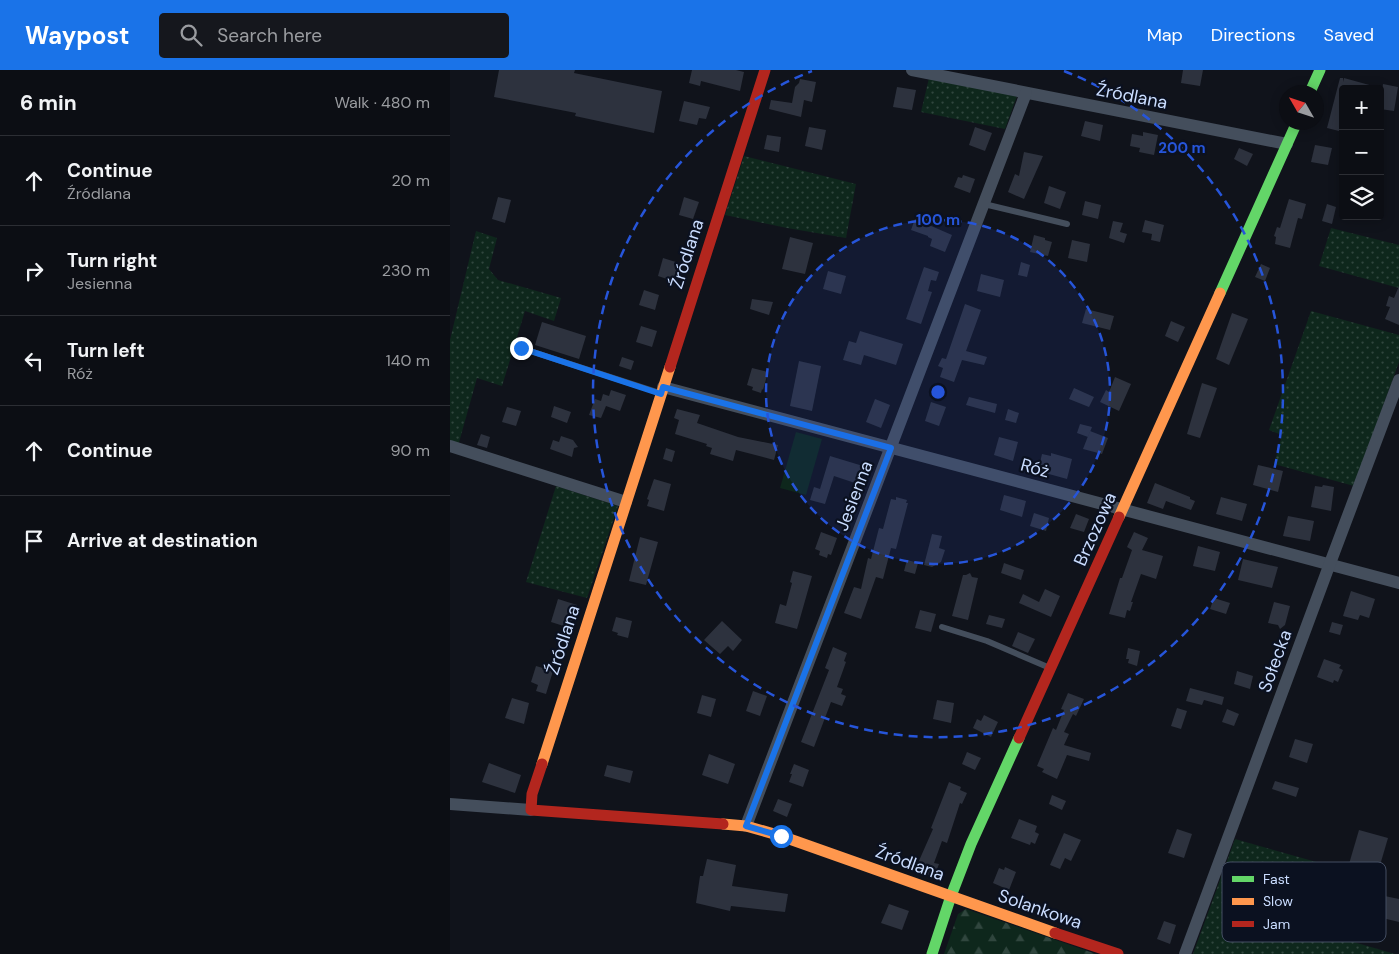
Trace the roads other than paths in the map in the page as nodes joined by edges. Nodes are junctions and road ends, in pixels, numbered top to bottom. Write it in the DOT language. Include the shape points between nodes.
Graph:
graph roads {
  1 [pos="765,70"];
  2 [pos="912,70"];
  3 [pos="1320,70"];
  4 [pos="1313,85"];
  5 [pos="1026,93"];
  6 [pos="1294,130"];
  7 [pos="1288,144"];
  8 [pos="984,204"];
  9 [pos="1067,224"];
  10 [pos="521,348"];
  11 [pos="1399,380"];
  12 [pos="662,390"];
  13 [pos="450,446"];
  14 [pos="891,448"];
  15 [pos="626,502"];
  16 [pos="1123,509"];
  17 [pos="1329,566"];
  18 [pos="1399,583"];
  19 [pos="942,628"];
  20 [pos="1051,668"];
  21 [pos="450,804"];
  22 [pos="531,810"];
  23 [pos="746,826"];
  24 [pos="951,896"];
  25 [pos="932,954"];
  26 [pos="1118,954"];
  27 [pos="1186,954"];
  1 -- 12 [label="street, Źródlana"];
  2 -- 5 [label="street, Źródlana"];
  3 -- 4 [label="street"];
  5 -- 7 [label="street, Źródlana"];
  5 -- 8 [label="street, Jesienna"];
  6 -- 7 [label="street, Brzozowa"];
  7 -- 16 [label="street, Brzozowa"];
  8 -- 9 [label="lane"];
  8 -- 14 [label="street, Jesienna"];
  10 -- 12 [label="lane"];
  11 -- 17 [label="street, Sołecka"];
  12 -- 14 [label="street, Róż"];
  12 -- 15 [label="street, Źródlana"];
  13 -- 15 [label="street"];
  14 -- 16 [label="street, Róż"];
  14 -- 23 [label="street, Jesienna"];
  15 -- 22 [label="street, Źródlana" via="532,794"];
  16 -- 17 [label="street, Róż"];
  16 -- 20 [label="street, Brzozowa"];
  17 -- 18 [label="street, Róż"];
  17 -- 27 [label="street, Sołecka"];
  19 -- 20 [label="lane" via="987,640"];
  20 -- 24 [label="street, Brzozowa" via="971,844"];
  21 -- 22 [label="street"];
  22 -- 23 [label="street, Źródlana"];
  23 -- 24 [label="street, Źródlana"];
  24 -- 25 [label="street, Brzozowa"];
  24 -- 26 [label="street, Solankowa"];
}
